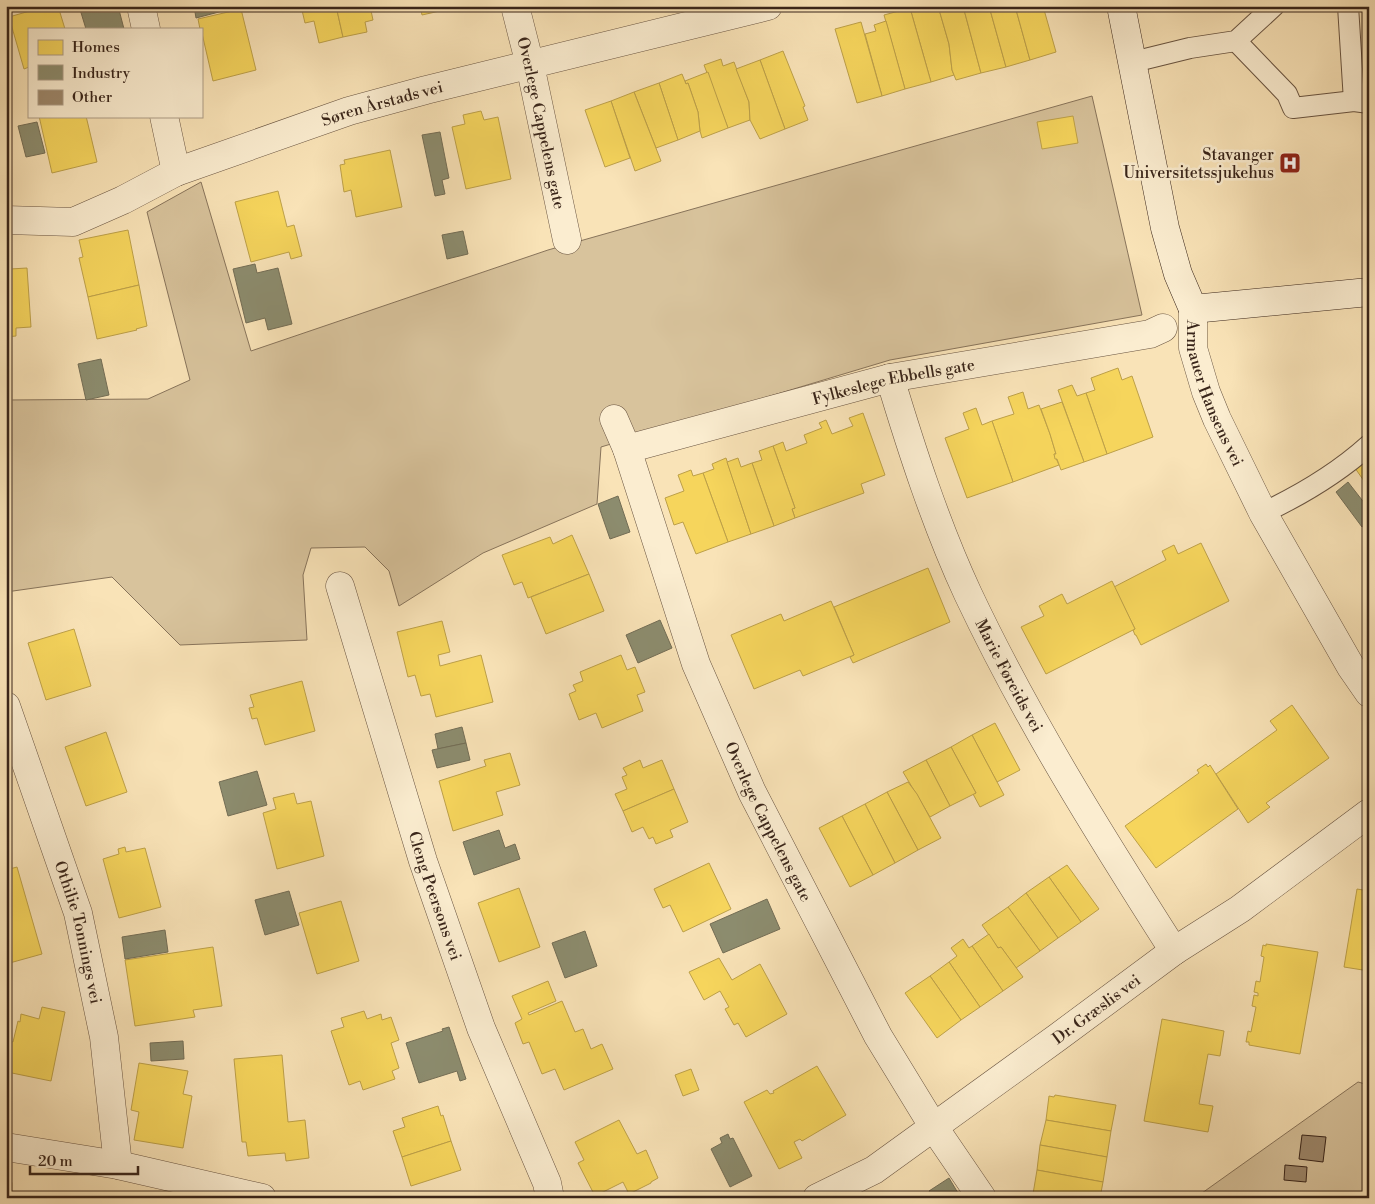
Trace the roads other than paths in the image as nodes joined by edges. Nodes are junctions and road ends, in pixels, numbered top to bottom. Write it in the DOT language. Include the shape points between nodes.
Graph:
graph roads {
  1 [pos="141,6"];
  2 [pos="515,6"];
  3 [pos="768,6"];
  4 [pos="1121,6"];
  5 [pos="1274,6"];
  6 [pos="1348,6"];
  7 [pos="146,28"];
  8 [pos="1236,41"];
  9 [pos="1133,62"];
  10 [pos="530,64"];
  11 [pos="1361,102"];
  12 [pos="164,118"];
  13 [pos="176,172"];
  14 [pos="6,220"];
  15 [pos="567,240"];
  16 [pos="1369,292"];
  17 [pos="1194,309"];
  18 [pos="1164,328"];
  19 [pos="890,378"];
  20 [pos="614,419"];
  21 [pos="1369,445"];
  22 [pos="627,450"];
  23 [pos="1263,513"];
  24 [pos="340,586"];
  25 [pos="1369,693"];
  26 [pos="6,706"];
  27 [pos="1369,813"];
  28 [pos="1174,951"];
  29 [pos="933,1126"];
  30 [pos="6,1146"];
  31 [pos="118,1165"];
  32 [pos="262,1198"];
  33 [pos="550,1198"];
  34 [pos="817,1198"];
  35 [pos="982,1198"];
  1 -- 7 [label="street"];
  2 -- 10 [label="street, Overlege Cappelens gate"];
  3 -- 10 [label="street, Søren Årstads vei"];
  4 -- 9 [label="street, Armauer Hansens vei"];
  5 -- 8 [label="lane"];
  6 -- 11 [label="lane"];
  8 -- 9 [label="lane"];
  8 -- 11 [label="lane" via="1287,94 1293,108"];
  9 -- 17 [label="street, Armauer Hansens vei" via="1165,228 1178,274"];
  10 -- 13 [label="street, Søren Årstads vei" via="350,111"];
  10 -- 15 [label="street, Overlege Cappelens gate"];
  12 -- 13 [label="street"];
  13 -- 14 [label="street, Søren Årstads vei" via="73,222"];
  16 -- 17 [label="street"];
  17 -- 23 [label="street, Armauer Hansens vei" via="1193,348 1206,392"];
  18 -- 19 [label="street, Fylkeslege Ebbells gate" via="1150,334"];
  19 -- 22 [label="street, Fylkeslege Ebbells gate"];
  19 -- 28 [label="street, Marie Føreids vei" via="910,446 968,594 1077,798"];
  20 -- 22 [label="street, Overlege Cappelens gate"];
  21 -- 23 [label="lane" via="1295,498"];
  22 -- 29 [label="street, Overlege Cappelens gate" via="696,664 752,792 878,1036"];
  23 -- 25 [label="street, Armauer Hansens vei"];
  24 -- 33 [label="street, Cleng Peersons vei" via="426,870 481,1028 547,1183"];
  26 -- 31 [label="street, Othilie Tonnings vei" via="78,913 104,1037"];
  27 -- 28 [label="street, Dr. Græslis vei" via="1240,909"];
  28 -- 29 [label="street, Dr. Græslis vei"];
  29 -- 34 [label="street, Dr. Græslis vei" via="874,1170"];
  29 -- 35 [label="street, Overlege Cappelens gate"];
  30 -- 31 [label="street"];
  31 -- 32 [label="street"];
}
